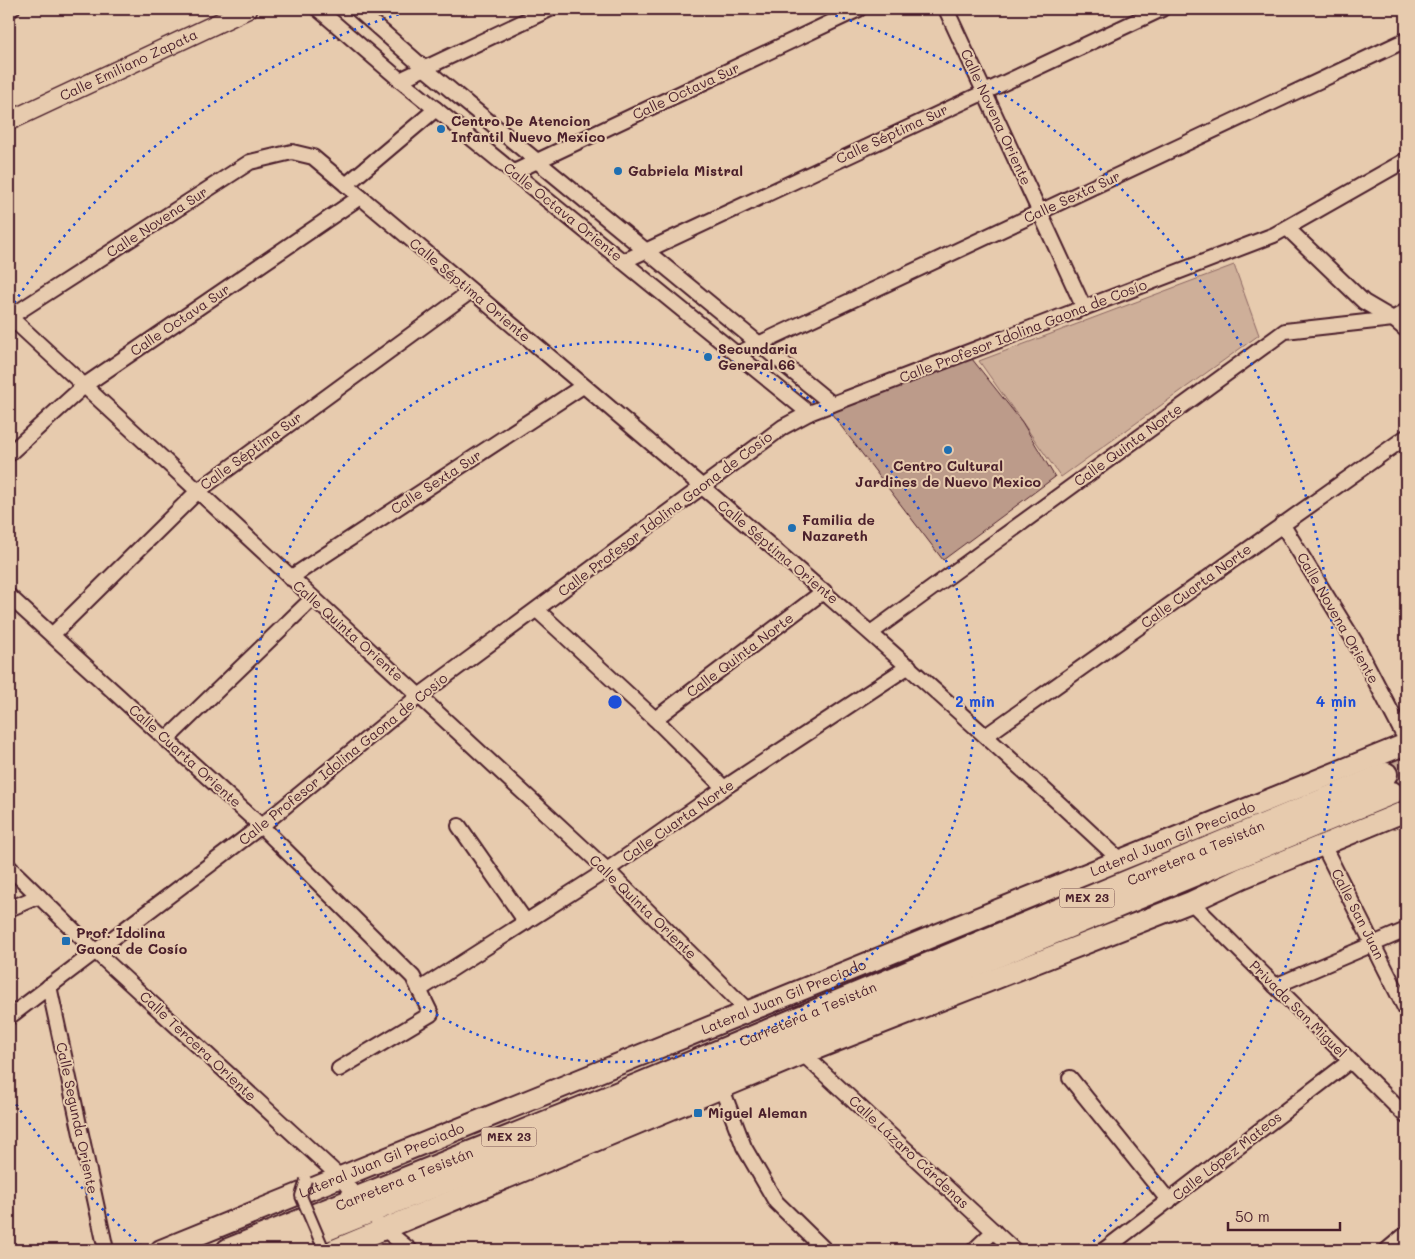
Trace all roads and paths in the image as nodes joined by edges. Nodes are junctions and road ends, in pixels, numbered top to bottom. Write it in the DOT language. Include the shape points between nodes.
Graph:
graph roads {
  1 [pos="248,9"];
  2 [pos="318,9"];
  3 [pos="357,9"];
  4 [pos="550,9"];
  5 [pos="859,9"];
  6 [pos="946,9"];
  7 [pos="1162,9"];
  8 [pos="1406,40"];
  9 [pos="424,68"];
  10 [pos="400,80"];
  11 [pos="984,91"];
  12 [pos="436,109"];
  13 [pos="9,121"];
  14 [pos="313,157"];
  15 [pos="1406,160"];
  16 [pos="537,161"];
  17 [pos="514,172"];
  18 [pos="346,185"];
  19 [pos="360,197"];
  20 [pos="1040,212"];
  21 [pos="1287,228"];
  22 [pos="646,251"];
  23 [pos="624,262"];
  24 [pos="471,291"];
  25 [pos="1084,308"];
  26 [pos="1406,311"];
  27 [pos="10,316"];
  28 [pos="1393,319"];
  29 [pos="1406,330"];
  30 [pos="758,344"];
  31 [pos="737,354"];
  32 [pos="85,385"];
  33 [pos="583,386"];
  34 [pos="832,404"];
  35 [pos="810,413"];
  36 [pos="1406,437"];
  37 [pos="9,454"];
  38 [pos="702,487"];
  39 [pos="198,491"];
  40 [pos="1282,524"];
  41 [pos="290,578"];
  42 [pos="824,591"];
  43 [pos="9,596"];
  44 [pos="312,599"];
  45 [pos="537,610"];
  46 [pos="872,632"];
  47 [pos="52,635"];
  48 [pos="909,666"];
  49 [pos="419,696"];
  50 [pos="656,719"];
  51 [pos="987,735"];
  52 [pos="166,740"];
  53 [pos="1406,742"];
  54 [pos="1389,784"];
  55 [pos="724,788"];
  56 [pos="1406,811"];
  57 [pos="261,826"];
  58 [pos="459,826"];
  59 [pos="1323,845"];
  60 [pos="1120,860"];
  61 [pos="9,867"];
  62 [pos="607,870"];
  63 [pos="39,896"];
  64 [pos="1191,902"];
  65 [pos="9,909"];
  66 [pos="526,922"];
  67 [pos="1406,930"];
  68 [pos="1375,944"];
  69 [pos="95,951"];
  70 [pos="49,986"];
  71 [pos="1275,986"];
  72 [pos="419,990"];
  73 [pos="1406,1010"];
  74 [pos="748,1011"];
  75 [pos="9,1016"];
  76 [pos="803,1054"];
  77 [pos="1350,1061"];
  78 [pos="340,1069"];
  79 [pos="1070,1078"];
  80 [pos="722,1090"];
  81 [pos="1406,1116"];
  82 [pos="340,1177"];
  83 [pos="306,1180"];
  84 [pos="1169,1201"];
  85 [pos="362,1205"];
  86 [pos="382,1230"];
  87 [pos="994,1231"];
  88 [pos="1406,1234"];
  89 [pos="106,1250"];
  90 [pos="161,1250"];
  91 [pos="228,1250"];
  92 [pos="274,1250"];
  93 [pos="324,1250"];
  94 [pos="334,1250"];
  95 [pos="410,1250"];
  96 [pos="825,1250"];
  97 [pos="974,1250"];
  98 [pos="1014,1250"];
  99 [pos="1104,1250"];
  100 [pos="1387,1250"];
  1 -- 13 [label="street, Calle Emiliano Zapata"];
  2 -- 10 [label="street, Calle Octava Oriente"];
  3 -- 9 [label="street, Calle Octava Oriente"];
  4 -- 9 [label="street"];
  5 -- 16 [label="street, Calle Octava Sur"];
  6 -- 11 [label="street, Calle Novena Oriente"];
  7 -- 11 [label="street, Calle Séptima Sur"];
  8 -- 20 [label="street, Calle Sexta Sur"];
  9 -- 10 [label="street"];
  9 -- 16 [label="street, Calle Octava Oriente"];
  10 -- 12 [label="street, Calle Octava Oriente"];
  11 -- 20 [label="street, Calle Novena Oriente"];
  11 -- 22 [label="street, Calle Séptima Sur"];
  12 -- 17 [label="street, Calle Octava Oriente"];
  12 -- 18 [label="street"];
  14 -- 18 [label="street, Calle Séptima Oriente"];
  14 -- 27 [label="street, Calle Novena Sur" via="292,152 250,162"];
  15 -- 21 [label="street, Calle Profesor Idolina Gaona de Cosío"];
  16 -- 17 [label="street, Calle Octava Sur"];
  16 -- 22 [label="street, Calle Octava Oriente"];
  17 -- 23 [label="street, Calle Octava Oriente"];
  18 -- 19 [label="street, Calle Séptima Oriente"];
  19 -- 24 [label="street, Calle Séptima Oriente"];
  19 -- 32 [label="street, Calle Octava Sur"];
  20 -- 25 [label="street, Calle Novena Oriente"];
  20 -- 30 [label="street, Calle Sexta Sur"];
  21 -- 25 [label="street, Calle Profesor Idolina Gaona de Cosío"];
  21 -- 28 [label="street" via="1364,302"];
  22 -- 23 [label="street, Calle Séptima Sur"];
  22 -- 30 [label="street, Calle Octava Oriente"];
  23 -- 31 [label="street, Calle Octava Oriente"];
  24 -- 33 [label="street, Calle Séptima Oriente"];
  24 -- 39 [label="street, Calle Séptima Sur"];
  25 -- 34 [label="street, Calle Profesor Idolina Gaona de Cosío"];
  26 -- 28 [label="street, Calle Quinta Norte"];
  27 -- 32 [label="street, Calle Quinta Oriente"];
  28 -- 29 [label="street"];
  28 -- 46 [label="street, Calle Quinta Norte" via="1284,331"];
  30 -- 31 [label="street, Calle Sexta Sur"];
  30 -- 34 [label="street, Calle Octava Oriente"];
  31 -- 35 [label="street, Calle Octava Oriente"];
  32 -- 37 [label="street, Calle Octava Sur"];
  32 -- 39 [label="street, Calle Quinta Oriente"];
  33 -- 38 [label="street, Calle Séptima Oriente"];
  33 -- 41 [label="street, Calle Sexta Sur"];
  34 -- 35 [label="street, Calle Profesor Idolina Gaona de Cosío"];
  35 -- 38 [label="street, Calle Profesor Idolina Gaona de Cosío" via="760,442"];
  36 -- 40 [label="street, Calle Cuarta Norte"];
  38 -- 42 [label="street, Calle Séptima Oriente"];
  38 -- 45 [label="street, Calle Profesor Idolina Gaona de Cosío"];
  39 -- 41 [label="street, Calle Quinta Oriente"];
  39 -- 47 [label="street, Calle Séptima Sur"];
  40 -- 51 [label="street, Calle Cuarta Norte"];
  40 -- 53 [label="street, Calle Novena Oriente" via="1355,642"];
  41 -- 44 [label="street, Calle Quinta Oriente"];
  42 -- 46 [label="street, Calle Séptima Oriente"];
  42 -- 50 [label="street, Calle Quinta Norte"];
  43 -- 47 [label="street, Calle Cuarta Oriente"];
  44 -- 49 [label="street, Calle Quinta Oriente"];
  44 -- 52 [label="street"];
  45 -- 49 [label="street, Calle Profesor Idolina Gaona de Cosío"];
  45 -- 50 [label="street"];
  46 -- 48 [label="street, Calle Séptima Oriente"];
  47 -- 52 [label="street, Calle Cuarta Oriente"];
  48 -- 51 [label="street, Calle Séptima Oriente"];
  48 -- 55 [label="street, Calle Cuarta Norte"];
  49 -- 57 [label="street, Calle Profesor Idolina Gaona de Cosío"];
  49 -- 62 [label="street, Calle Quinta Oriente"];
  50 -- 55 [label="street"];
  51 -- 60 [label="street, Calle Séptima Oriente"];
  52 -- 57 [label="street, Calle Cuarta Oriente"];
  53 -- 60 [label="main road, Lateral Juan Gil Preciado"];
  54 -- 85 [label="main road, Carretera a Tesistán / MEX 23" via="692,1082"];
  55 -- 62 [label="street, Calle Cuarta Norte"];
  56 -- 59 [label="main road"];
  57 -- 69 [label="street, Calle Profesor Idolina Gaona de Cosío"];
  57 -- 72 [label="street, Calle Cuarta Oriente" via="413,977"];
  58 -- 66 [label="street"];
  59 -- 64 [label="main road"];
  59 -- 68 [label="street, Calle San Juan"];
  60 -- 74 [label="main road, Lateral Juan Gil Preciado"];
  61 -- 63 [label="street, Calle Tercera Oriente"];
  62 -- 66 [label="street, Calle Cuarta Norte"];
  62 -- 74 [label="street, Calle Quinta Oriente"];
  63 -- 65 [label="street"];
  63 -- 69 [label="street, Calle Tercera Oriente"];
  64 -- 71 [label="street, Privada San Miguel"];
  64 -- 76 [label="main road"];
  66 -- 72 [label="street, Calle Cuarta Norte"];
  67 -- 68 [label="street"];
  68 -- 71 [label="street"];
  68 -- 73 [label="street, Calle San Juan"];
  69 -- 70 [label="street, Calle Profesor Idolina Gaona de Cosío"];
  69 -- 82 [label="street, Calle Tercera Oriente"];
  70 -- 75 [label="street, Calle Profesor Idolina Gaona de Cosío"];
  70 -- 89 [label="street, Calle Segunda Oriente"];
  71 -- 77 [label="street, Privada San Miguel"];
  72 -- 78 [label="street, Calle Cuarta Oriente" via="431,1014"];
  74 -- 82 [label="main road, Lateral Juan Gil Preciado"];
  76 -- 80 [label="main road"];
  76 -- 87 [label="street, Calle Lázaro Cárdenas"];
  77 -- 81 [label="street, Privada San Miguel"];
  77 -- 84 [label="street, Calle López Mateos"];
  79 -- 84 [label="street"];
  80 -- 86 [label="main road"];
  80 -- 96 [label="street" via="744,1147 776,1202"];
  82 -- 85 [label="street, Calle Tercera Oriente"];
  82 -- 90 [label="main road, Lateral Juan Gil Preciado"];
  83 -- 93 [label="street, bridge" via="301,1196"];
  84 -- 99 [label="street, Calle López Mateos"];
  85 -- 86 [label="street, Calle Tercera Oriente"];
  85 -- 91 [label="main road, Carretera a Tesistán / MEX 23"];
  85 -- 92 [label="main road, Carretera a Tesistán / MEX 23"];
  86 -- 94 [label="main road"];
  86 -- 95 [label="street, Calle Tercera Oriente"];
  87 -- 97 [label="street"];
  87 -- 98 [label="street, Calle Lázaro Cárdenas"];
  88 -- 100 [label="street"];
}
